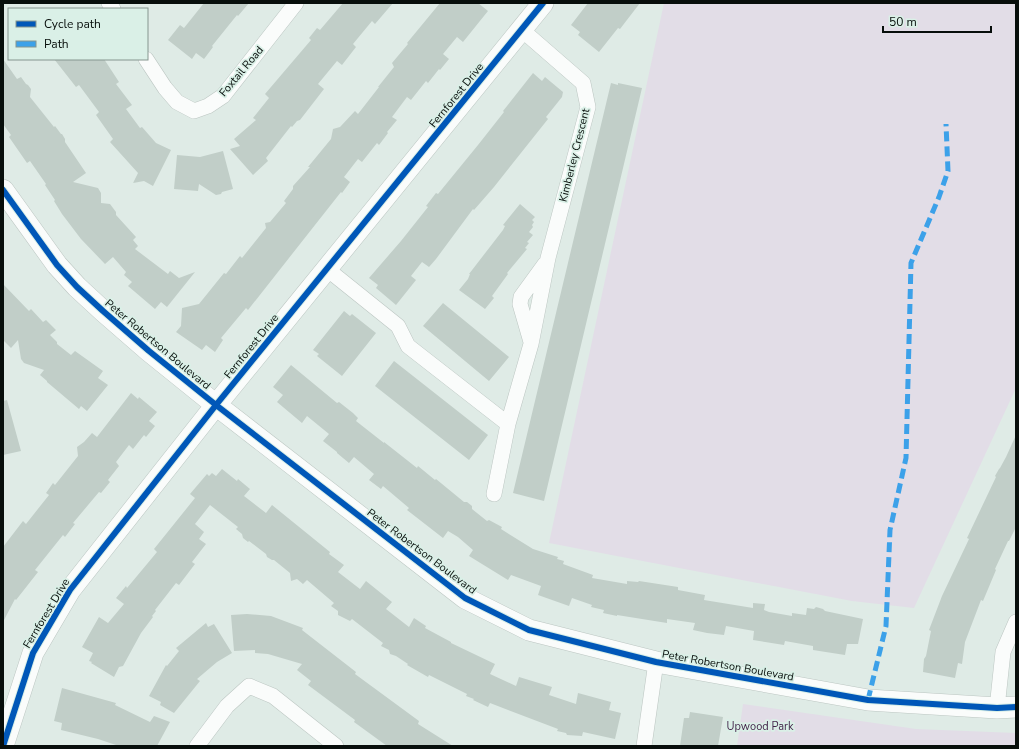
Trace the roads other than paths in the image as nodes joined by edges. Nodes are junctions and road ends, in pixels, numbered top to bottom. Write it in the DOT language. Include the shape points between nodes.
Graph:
graph roads {
  1 [pos="296,3"];
  2 [pos="543,3"];
  3 [pos="522,30"];
  4 [pos="147,60"];
  5 [pos="3,190"];
  6 [pos="327,269"];
  7 [pos="216,405"];
  8 [pos="508,424"];
  9 [pos="494,494"];
  10 [pos="1016,622"];
  11 [pos="656,662"];
  12 [pos="1006,708"];
  13 [pos="3,746"];
  14 [pos="197,746"];
  15 [pos="336,746"];
  16 [pos="644,746"];
  1 -- 4 [label="street, Foxtail Road" via="223,96 208,106 194,111 177,102"];
  2 -- 3 [label="street, Fernforest Drive"];
  3 -- 6 [label="street, Fernforest Drive"];
  3 -- 8 [label="street, Kimberley Crescent" via="583,83 588,107 548,258 531,344"];
  5 -- 7 [label="street, Peter Robertson Boulevard" via="45,249 77,287 149,351"];
  6 -- 7 [label="street, Fernforest Drive"];
  6 -- 8 [label="street" via="398,326 408,346"];
  7 -- 11 [label="street, Peter Robertson Boulevard" via="465,598 529,630"];
  7 -- 13 [label="street, Fernforest Drive" via="70,590 33,653"];
  8 -- 9 [label="street, Kimberley Crescent"];
  10 -- 12 [label="street" via="1004,652"];
  11 -- 12 [label="street, Peter Robertson Boulevard" via="868,700"];
  11 -- 16 [label="street"];
  14 -- 15 [label="street" via="227,706 249,686 273,696"];
}
